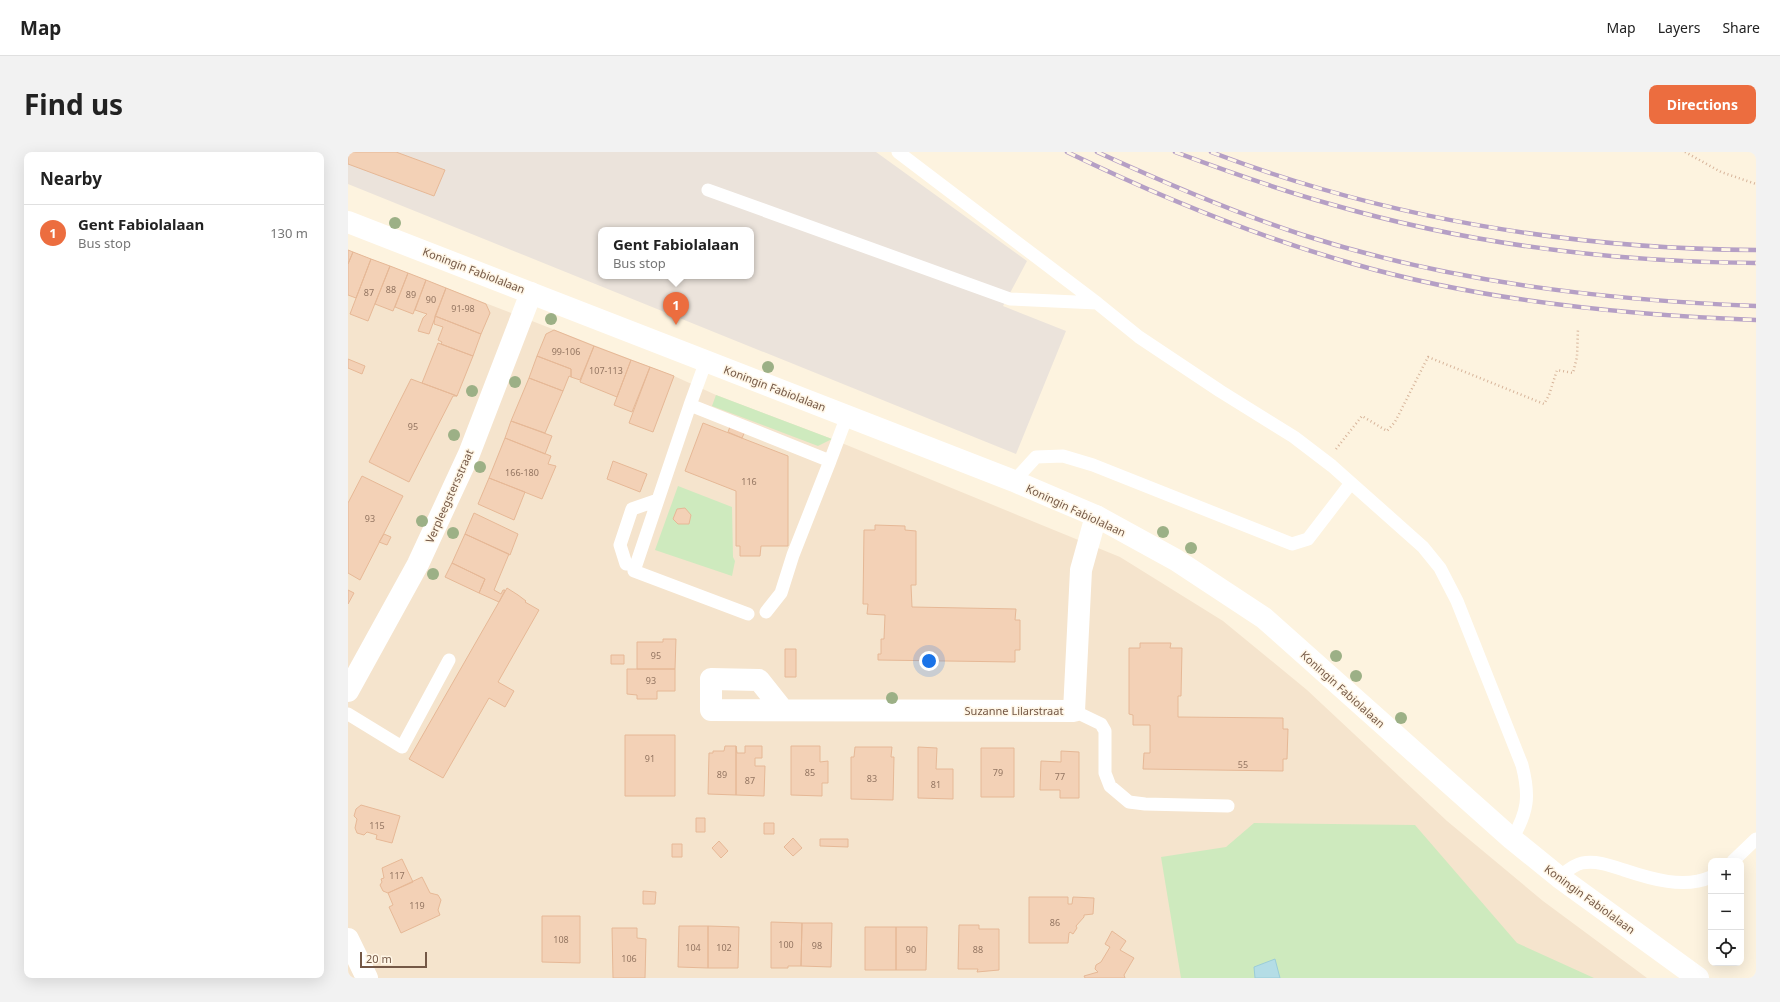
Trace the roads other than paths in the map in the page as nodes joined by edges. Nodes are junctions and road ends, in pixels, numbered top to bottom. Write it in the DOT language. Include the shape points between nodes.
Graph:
graph roads {
  1 [pos="898,152"];
  2 [pos="708,190"];
  3 [pos="348,222"];
  4 [pos="531,293"];
  5 [pos="1097,303"];
  6 [pos="706,361"];
  7 [pos="690,405"];
  8 [pos="847,416"];
  9 [pos="830,461"];
  10 [pos="1014,481"];
  11 [pos="1351,483"];
  12 [pos="658,500"];
  13 [pos="1096,516"];
  14 [pos="626,564"];
  15 [pos="766,612"];
  16 [pos="748,614"];
  17 [pos="449,660"];
  18 [pos="348,691"];
  19 [pos="782,709"];
  20 [pos="1074,711"];
  21 [pos="348,714"];
  22 [pos="1228,806"];
  23 [pos="1756,839"];
  24 [pos="1512,840"];
  25 [pos="1736,858"];
  26 [pos="1559,878"];
  27 [pos="1708,878"];
  28 [pos="348,938"];
  29 [pos="367,978"];
  30 [pos="1698,978"];
  1 -- 5 [label="lane"];
  2 -- 5 [label="lane" via="1010,299"];
  3 -- 4 [label="street, Koningin Fabiolalaan"];
  4 -- 6 [label="street, Koningin Fabiolalaan"];
  4 -- 18 [label="street, Verpleegstersstraat" via="469,454 418,564"];
  5 -- 11 [label="lane" via="1178,364 1294,437"];
  6 -- 7 [label="lane"];
  6 -- 8 [label="street, Koningin Fabiolalaan"];
  7 -- 9 [label="lane"];
  7 -- 12 [label="lane"];
  8 -- 9 [label="lane"];
  8 -- 10 [label="street, Koningin Fabiolalaan"];
  9 -- 15 [label="lane" via="781,593"];
  10 -- 11 [label="lane" via="1036,457 1062,456 1093,465 1292,544 1308,539"];
  10 -- 13 [label="street, Koningin Fabiolalaan"];
  11 -- 24 [label="lane" via="1423,547 1440,568 1457,601 1522,765 1528,787 1526,810"];
  12 -- 14 [label="lane" via="632,509 620,545"];
  12 -- 16 [label="lane" via="634,571"];
  13 -- 20 [label="street, Suzanne Lilarstraat" via="1080,570"];
  13 -- 24 [label="street, Koningin Fabiolalaan" via="1176,560 1264,618"];
  17 -- 21 [label="lane" via="402,747"];
  19 -- 20 [label="street, Suzanne Lilarstraat"];
  20 -- 22 [label="lane" via="1101,724 1105,731 1105,773 1110,786 1129,802"];
  23 -- 25 [label="lane"];
  24 -- 26 [label="street, Koningin Fabiolalaan"];
  26 -- 27 [label="lane" via="1572,867 1584,863 1598,863 1643,877 1666,881 1686,883"];
  26 -- 30 [label="street, Koningin Fabiolalaan"];
  28 -- 29 [label="street"];
}
